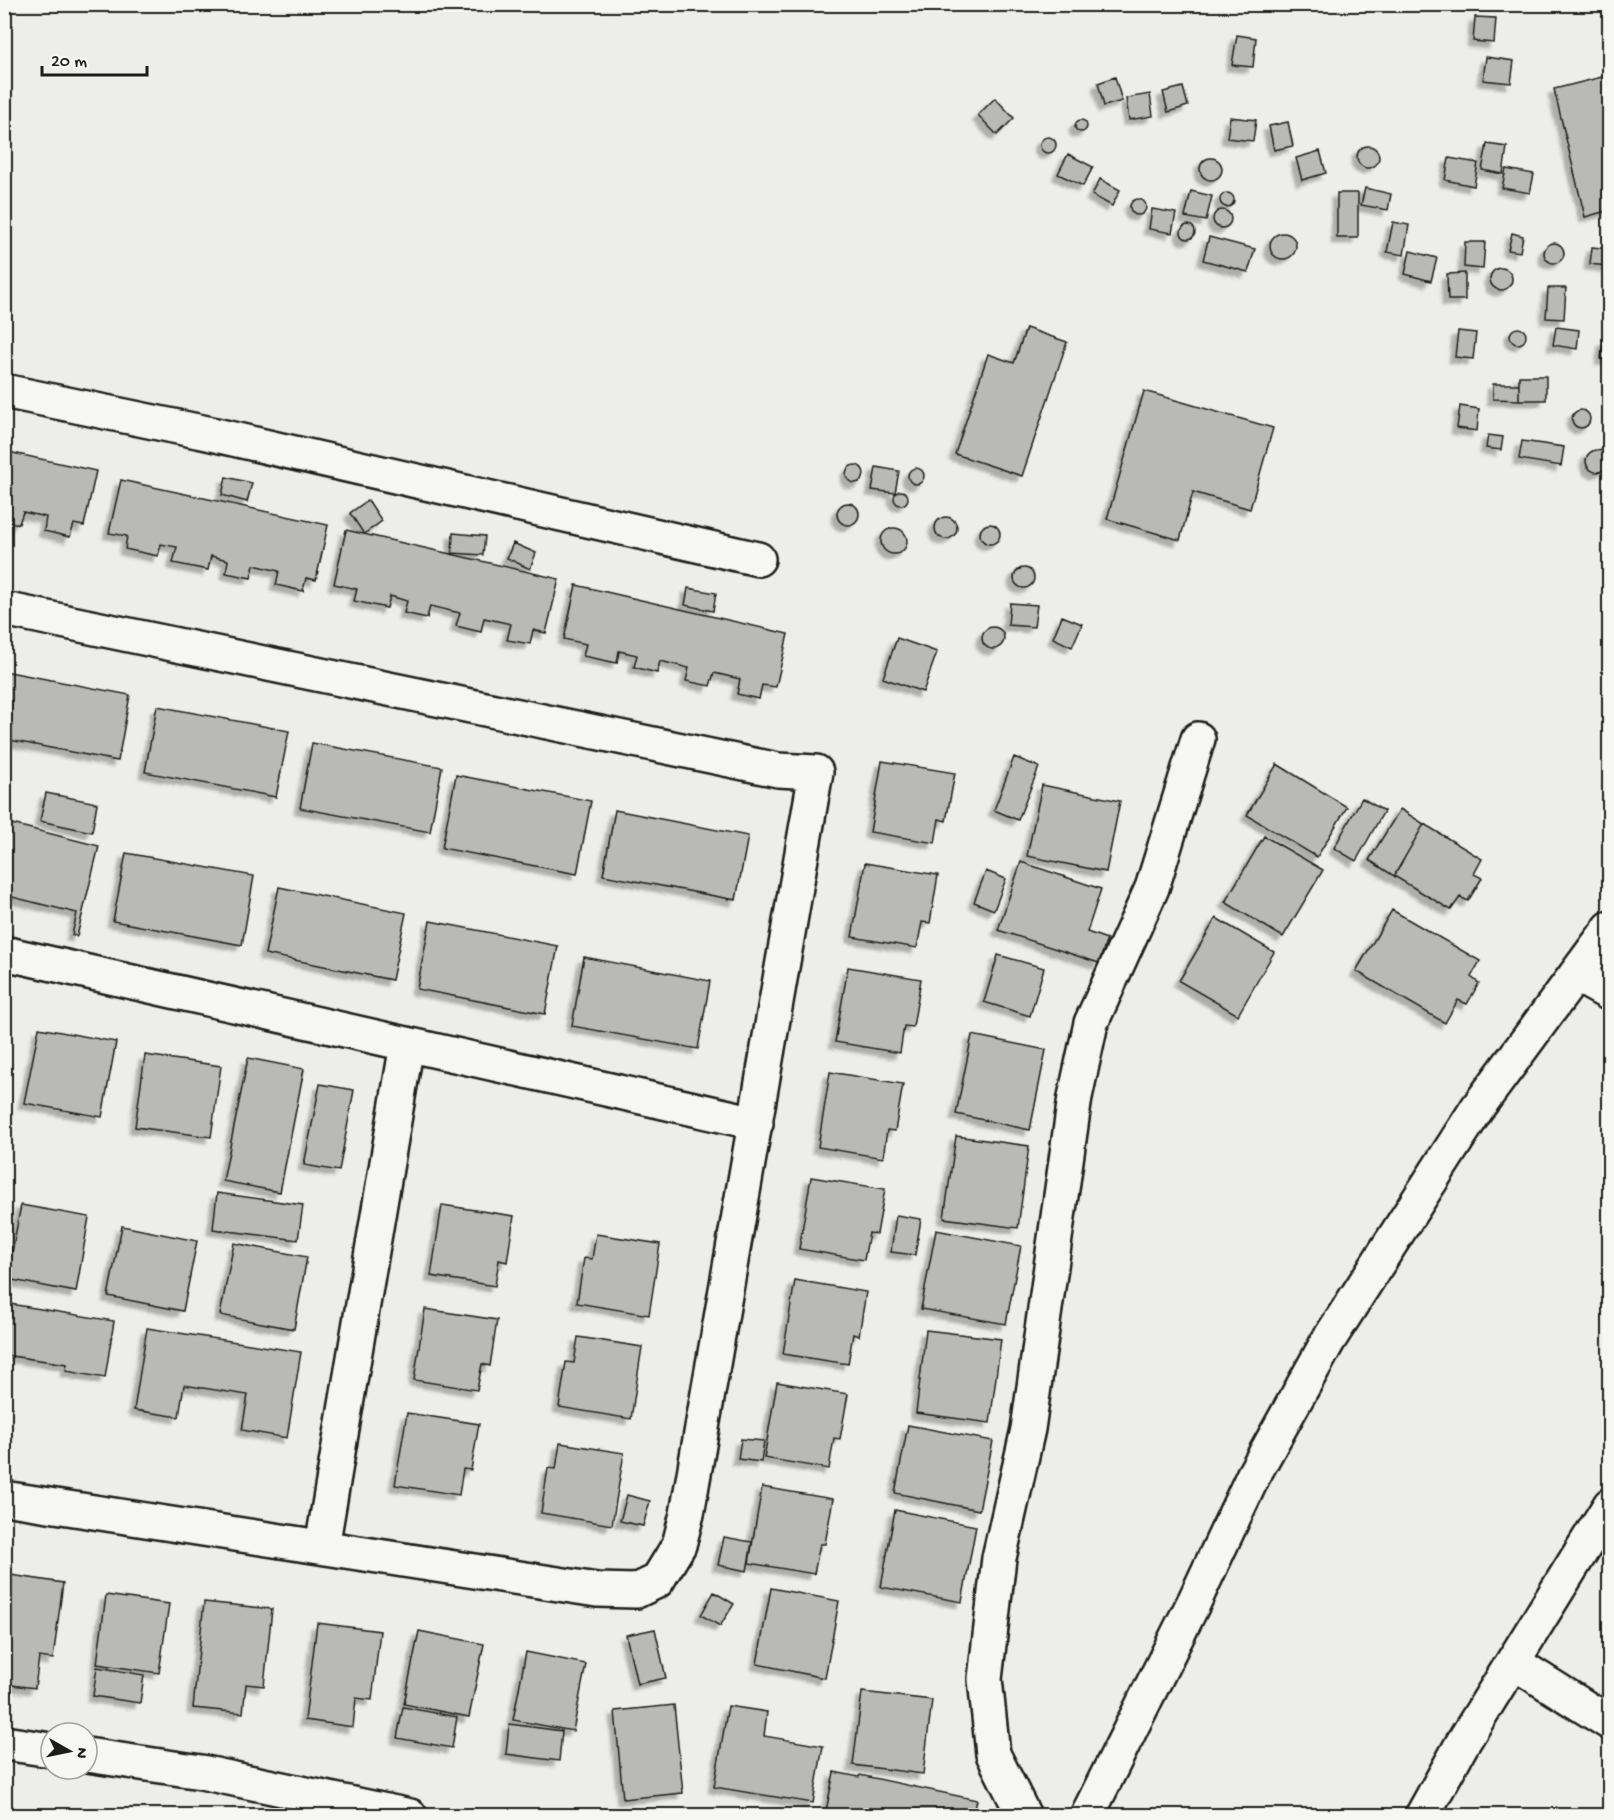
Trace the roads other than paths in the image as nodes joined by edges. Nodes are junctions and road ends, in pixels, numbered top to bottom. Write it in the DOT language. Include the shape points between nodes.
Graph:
graph roads {
  1 [pos="4,391"];
  2 [pos="758,559"];
  3 [pos="4,609"];
  4 [pos="1198,739"];
  5 [pos="1610,928"];
  6 [pos="4,953"];
  7 [pos="1576,975"];
  8 [pos="1610,994"];
  9 [pos="407,1044"];
  10 [pos="756,1123"];
  11 [pos="4,1498"];
  12 [pos="1610,1505"];
  13 [pos="322,1547"];
  14 [pos="1513,1662"];
  15 [pos="1610,1723"];
  16 [pos="4,1743"];
  17 [pos="39,1748"];
  18 [pos="99,1757"];
  19 [pos="410,1815"];
  20 [pos="1024,1815"];
  21 [pos="1086,1815"];
  22 [pos="1422,1815"];
  1 -- 2 [label="street" via="207,433"];
  3 -- 10 [label="street" via="778,770 816,772"];
  4 -- 20 [label="street" via="1152,888 1091,1023 1075,1097 1028,1429 999,1558 986,1690 993,1754"];
  5 -- 7 [label="street"];
  6 -- 9 [label="street"];
  7 -- 8 [label="street"];
  7 -- 21 [label="street" via="1478,1107 1328,1341 1253,1476"];
  9 -- 10 [label="street"];
  9 -- 13 [label="street"];
  10 -- 13 [label="street" via="687,1514 680,1545 657,1581 636,1591 597,1590"];
  11 -- 13 [label="street"];
  12 -- 14 [label="street"];
  14 -- 15 [label="street"];
  14 -- 22 [label="street"];
  16 -- 17 [label="street"];
  18 -- 19 [label="street" via="201,1772"];
}
